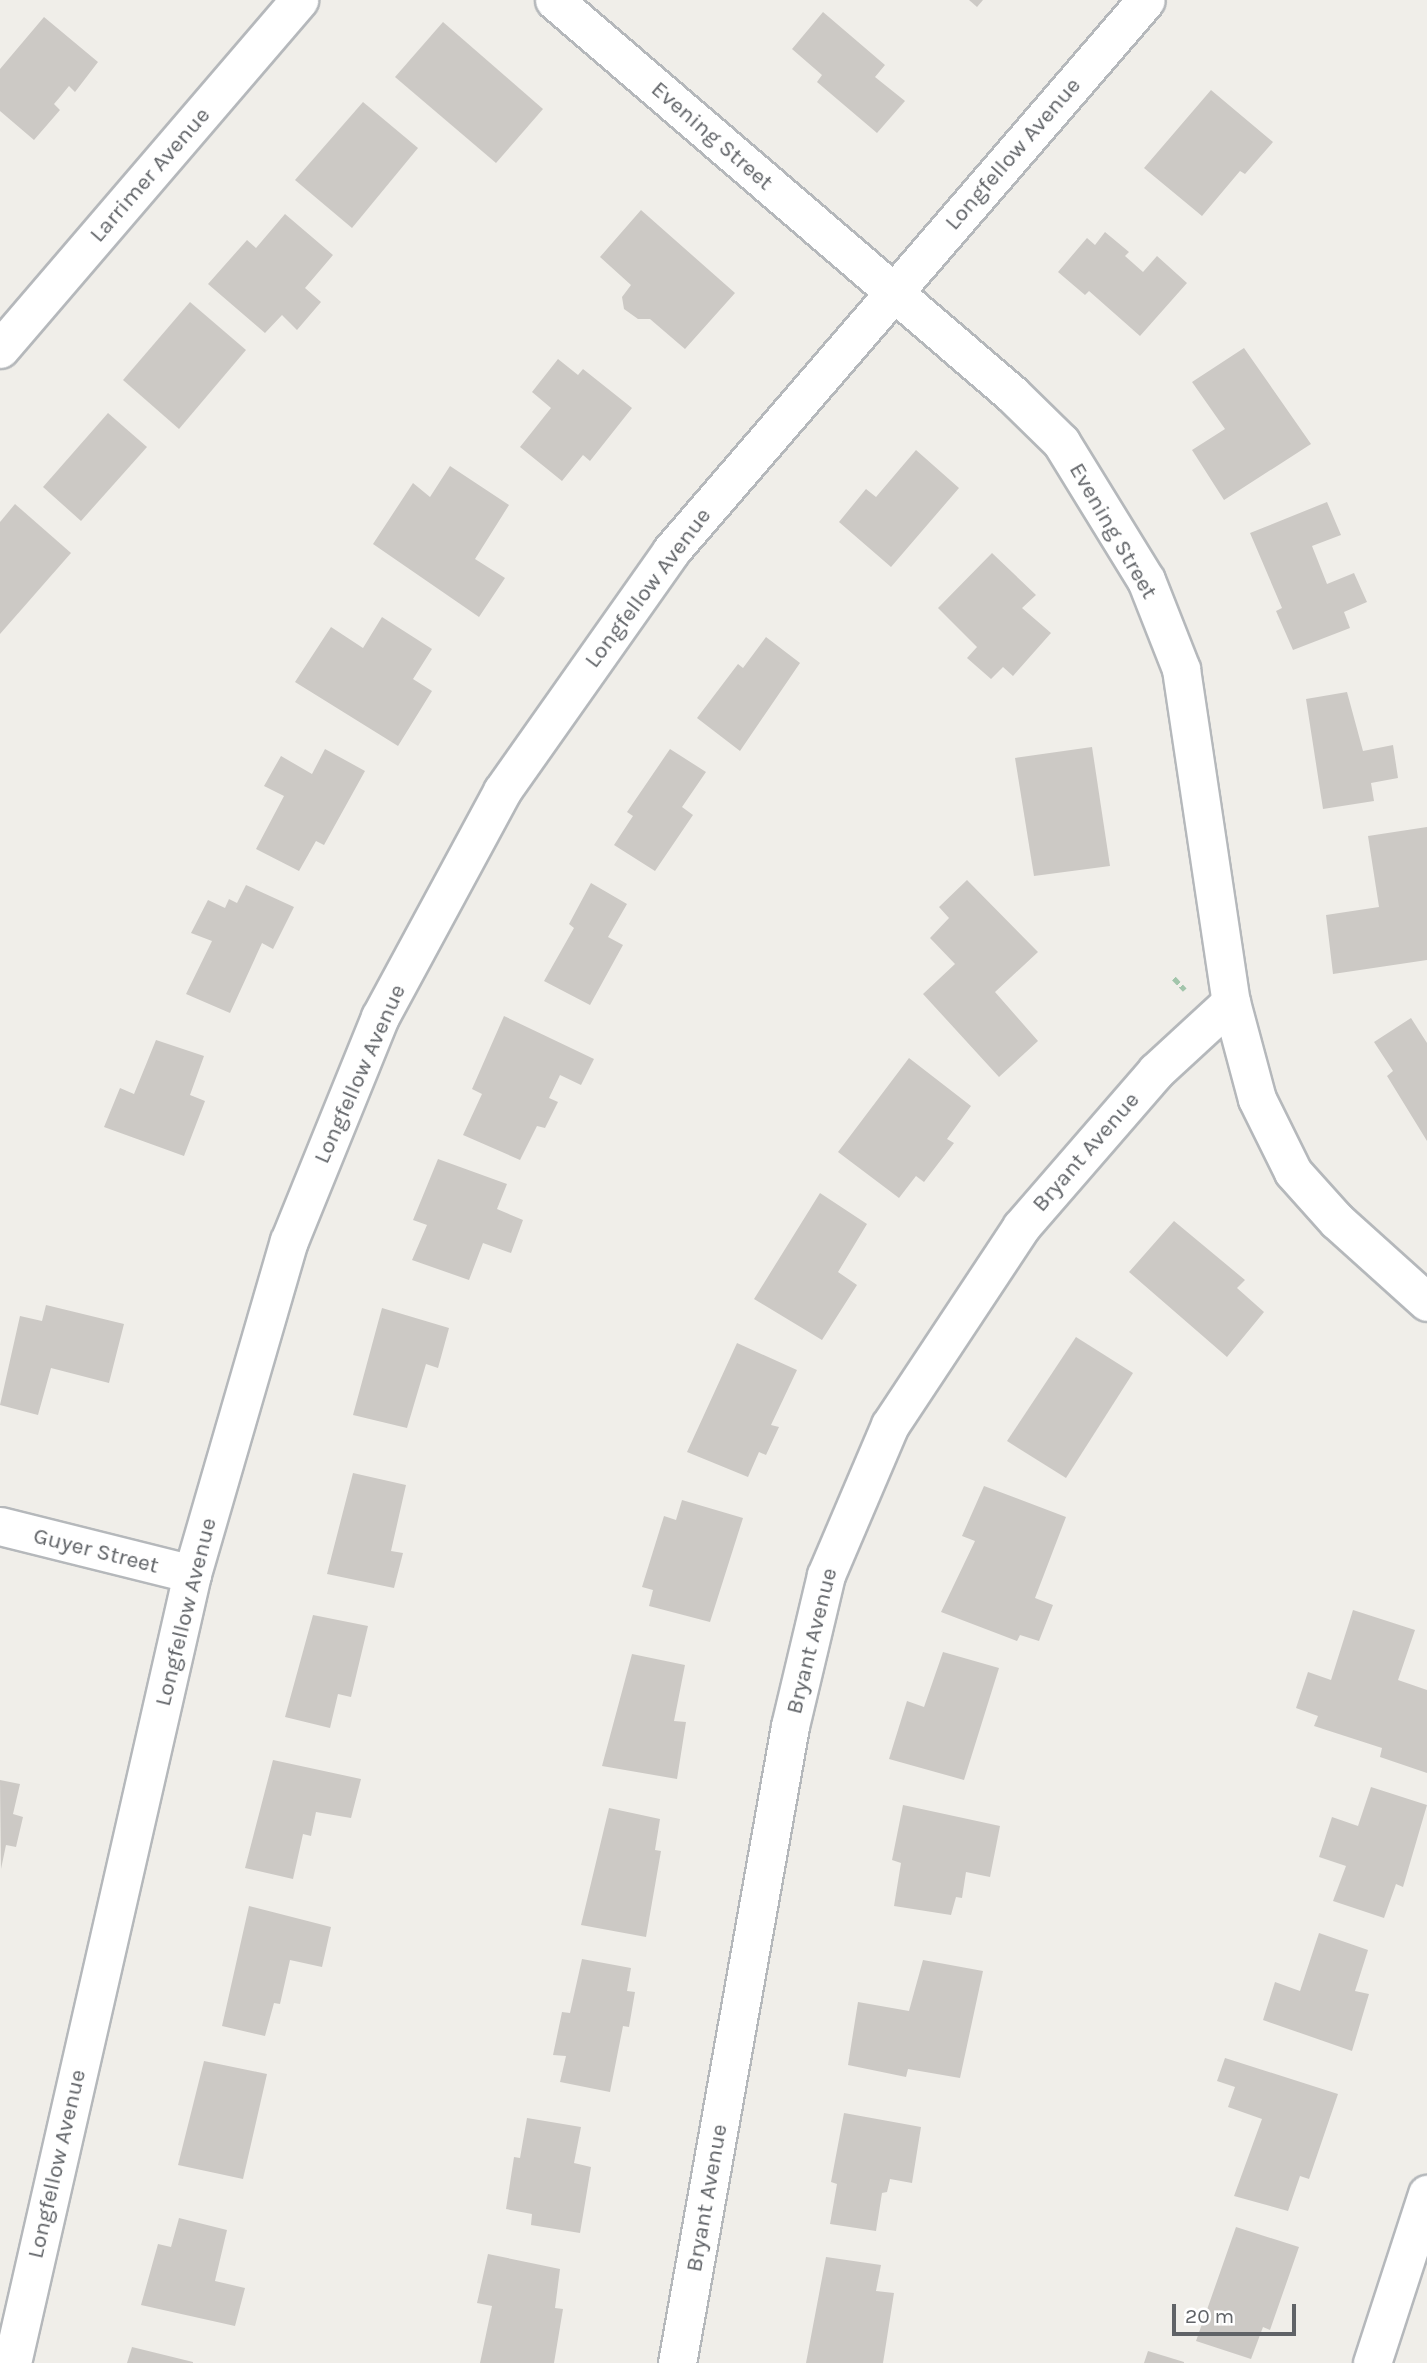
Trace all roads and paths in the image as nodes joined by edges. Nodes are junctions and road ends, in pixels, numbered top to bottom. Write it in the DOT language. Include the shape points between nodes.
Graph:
graph roads {
  1 [pos="299,0"];
  2 [pos="554,0"];
  3 [pos="1146,0"];
  4 [pos="892,293"];
  5 [pos="7,326"];
  6 [pos="1174,978"];
  7 [pos="1185,990"];
  8 [pos="1231,1002"];
  9 [pos="1427,1303"];
  10 [pos="0,1526"];
  11 [pos="192,1574"];
  12 [pos="1427,2194"];
  13 [pos="12,2363"];
  14 [pos="677,2363"];
  15 [pos="1372,2363"];
  1 -- 5 [label="street, Larrimer Avenue"];
  2 -- 4 [label="street, Evening Street"];
  3 -- 4 [label="street, Longfellow Avenue"];
  4 -- 8 [label="street, Evening Street" via="1012,394 1061,442 1146,580 1183,682"];
  4 -- 11 [label="street, Longfellow Avenue" via="671,551 502,791 380,1017 289,1241"];
  6 -- 7 [label="path"];
  8 -- 9 [label="street, Evening Street" via="1257,1099 1293,1172 1337,1221"];
  8 -- 14 [label="street, Bryant Avenue" via="1156,1071 1021,1227 890,1425 826,1575 790,1726"];
  10 -- 11 [label="street, Guyer Street"];
  11 -- 13 [label="street, Longfellow Avenue"];
  12 -- 15 [label="street"];
}
